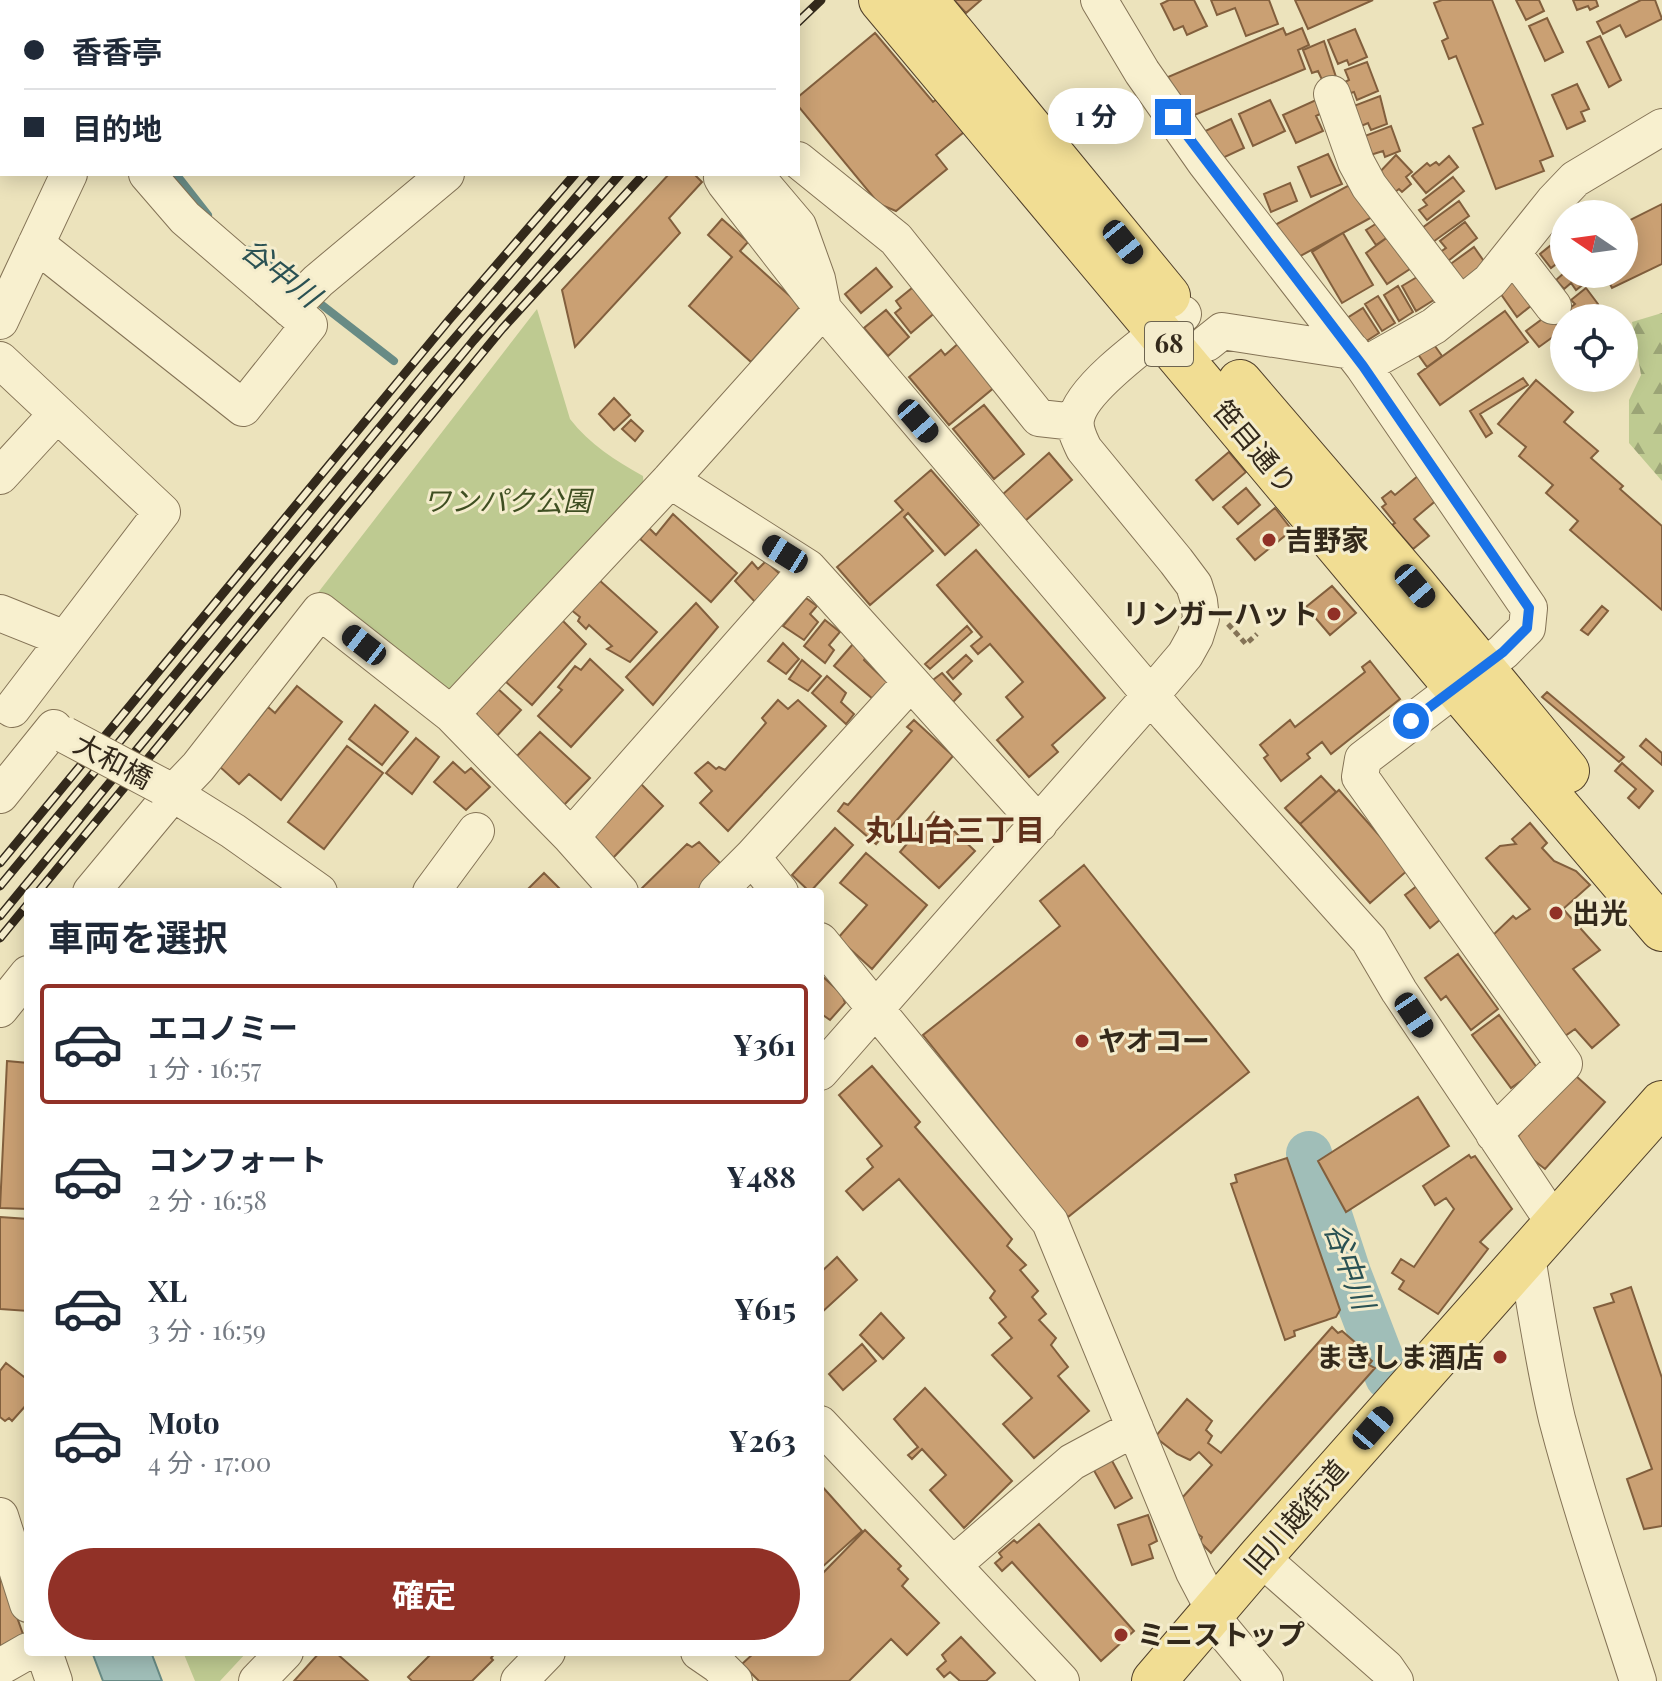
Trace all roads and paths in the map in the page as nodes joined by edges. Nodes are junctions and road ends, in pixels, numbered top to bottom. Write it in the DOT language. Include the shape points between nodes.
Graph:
graph roads {
  1 [pos="881,0"];
  2 [pos="925,0"];
  3 [pos="1099,0"];
  4 [pos="1332,94"];
  5 [pos="1662,127"];
  6 [pos="800,162"];
  7 [pos="68,176"];
  8 [pos="149,176"];
  9 [pos="444,176"];
  10 [pos="723,176"];
  11 [pos="756,176"];
  12 [pos="36,244"];
  13 [pos="1513,254"];
  14 [pos="1551,304"];
  15 [pos="1460,305"];
  16 [pos="290,309"];
  17 [pos="823,309"];
  18 [pos="0,321"];
  19 [pos="1183,330"];
  20 [pos="1357,358"];
  21 [pos="0,360"];
  22 [pos="57,414"];
  23 [pos="1075,422"];
  24 [pos="0,476"];
  25 [pos="670,480"];
  26 [pos="808,568"];
  27 [pos="0,613"];
  28 [pos="1220,614"];
  29 [pos="1257,634"];
  30 [pos="65,639"];
  31 [pos="1469,678"];
  32 [pos="911,682"];
  33 [pos="1151,695"];
  34 [pos="6,706"];
  35 [pos="451,714"];
  36 [pos="59,732"];
  37 [pos="167,789"];
  38 [pos="0,795"];
  39 [pos="1039,824"];
  40 [pos="476,831"];
  41 [pos="571,837"];
  42 [pos="752,857"];
  43 [pos="1662,882"];
  44 [pos="94,888"];
  45 [pos="314,888"];
  46 [pos="434,888"];
  47 [pos="616,888"];
  48 [pos="721,888"];
  49 [pos="777,888"];
  50 [pos="1662,929"];
  51 [pos="824,946"];
  52 [pos="24,979"];
  53 [pos="0,1009"];
  54 [pos="875,1009"];
  55 [pos="824,1067"];
  56 [pos="1662,1103"];
  57 [pos="1494,1134"];
  58 [pos="1555,1224"];
  59 [pos="1527,1257"];
  60 [pos="824,1428"];
  61 [pos="1135,1428"];
  62 [pos="0,1516"];
  63 [pos="1260,1557"];
  64 [pos="953,1565"];
  65 [pos="24,1591"];
  66 [pos="1213,1614"];
  67 [pos="24,1653"];
  68 [pos="45,1656"];
  69 [pos="281,1656"];
  70 [pos="543,1656"];
  71 [pos="705,1656"];
  72 [pos="0,1667"];
  73 [pos="1386,1677"];
  74 [pos="54,1681"];
  75 [pos="257,1681"];
  76 [pos="519,1681"];
  77 [pos="734,1681"];
  78 [pos="1061,1681"];
  79 [pos="1154,1681"];
  80 [pos="1265,1681"];
  81 [pos="1638,1681"];
  1 -- 19 [label="main road, 笹目通り / 68"];
  2 -- 19 [label="main road, 笹目通り / 68"];
  3 -- 20 [label="street" via="1205,162"];
  4 -- 15 [label="street" via="1369,186"];
  5 -- 13 [label="street" via="1575,179"];
  6 -- 23 [label="street" via="896,239 1039,418"];
  7 -- 12 [label="street"];
  8 -- 16 [label="street" via="185,218"];
  9 -- 16 [label="street"];
  10 -- 17 [label="street"];
  11 -- 17 [label="street" via="798,226"];
  12 -- 16 [label="street" via="243,408 309,325"];
  12 -- 18 [label="street"];
  13 -- 14 [label="street"];
  13 -- 15 [label="street"];
  15 -- 20 [label="street" via="1434,326"];
  17 -- 25 [label="street"];
  17 -- 33 [label="street"];
  19 -- 20 [label="street" via="1222,331"];
  19 -- 23 [label="street" via="1094,389"];
  19 -- 31 [label="main road, 笹目通り / 68"];
  20 -- 31 [label="street" via="1529,608 1527,628"];
  21 -- 22 [label="street"];
  22 -- 24 [label="street"];
  22 -- 30 [label="street" via="162,512"];
  23 -- 33 [label="street" via="1084,449 1176,561 1199,601 1195,637"];
  25 -- 26 [label="street"];
  25 -- 35 [label="street"];
  26 -- 32 [label="street"];
  26 -- 41 [label="street"];
  27 -- 30 [label="street"];
  28 -- 29 [label="path" via="1246,644"];
  30 -- 34 [label="street"];
  31 -- 43 [label="main road, 笹目通り / 68"];
  31 -- 50 [label="main road, 笹目通り / 68"];
  31 -- 57 [label="street" via="1363,759 1360,777 1564,1064"];
  32 -- 39 [label="street"];
  32 -- 42 [label="street"];
  33 -- 39 [label="street"];
  33 -- 57 [label="street" via="1369,940"];
  34 -- 36 [label="street, 大和橋"];
  35 -- 37 [label="street" via="320,611 198,767"];
  35 -- 41 [label="street"];
  36 -- 37 [label="street, 大和橋, bridge"];
  36 -- 38 [label="street"];
  37 -- 44 [label="street"];
  37 -- 45 [label="street, 大和橋"];
  39 -- 54 [label="street"];
  40 -- 46 [label="street"];
  41 -- 47 [label="street"];
  42 -- 48 [label="street"];
  42 -- 49 [label="street"];
  51 -- 54 [label="street"];
  52 -- 53 [label="street"];
  54 -- 55 [label="street"];
  54 -- 61 [label="street" via="1050,1222"];
  56 -- 58 [label="main road, 旧川越街道"];
  57 -- 58 [label="street"];
  58 -- 59 [label="main road, 旧川越街道"];
  59 -- 63 [label="main road, 旧川越街道"];
  59 -- 81 [label="street" via="1557,1418"];
  60 -- 64 [label="street"];
  61 -- 64 [label="street" via="1072,1462"];
  61 -- 66 [label="street"];
  62 -- 65 [label="street"];
  63 -- 66 [label="main road, 旧川越街道"];
  63 -- 73 [label="street"];
  64 -- 78 [label="street"];
  66 -- 79 [label="main road, 旧川越街道"];
  66 -- 80 [label="street"];
  67 -- 72 [label="street"];
  68 -- 74 [label="street"];
  69 -- 75 [label="street"];
  70 -- 76 [label="street"];
  71 -- 77 [label="street"];
}
